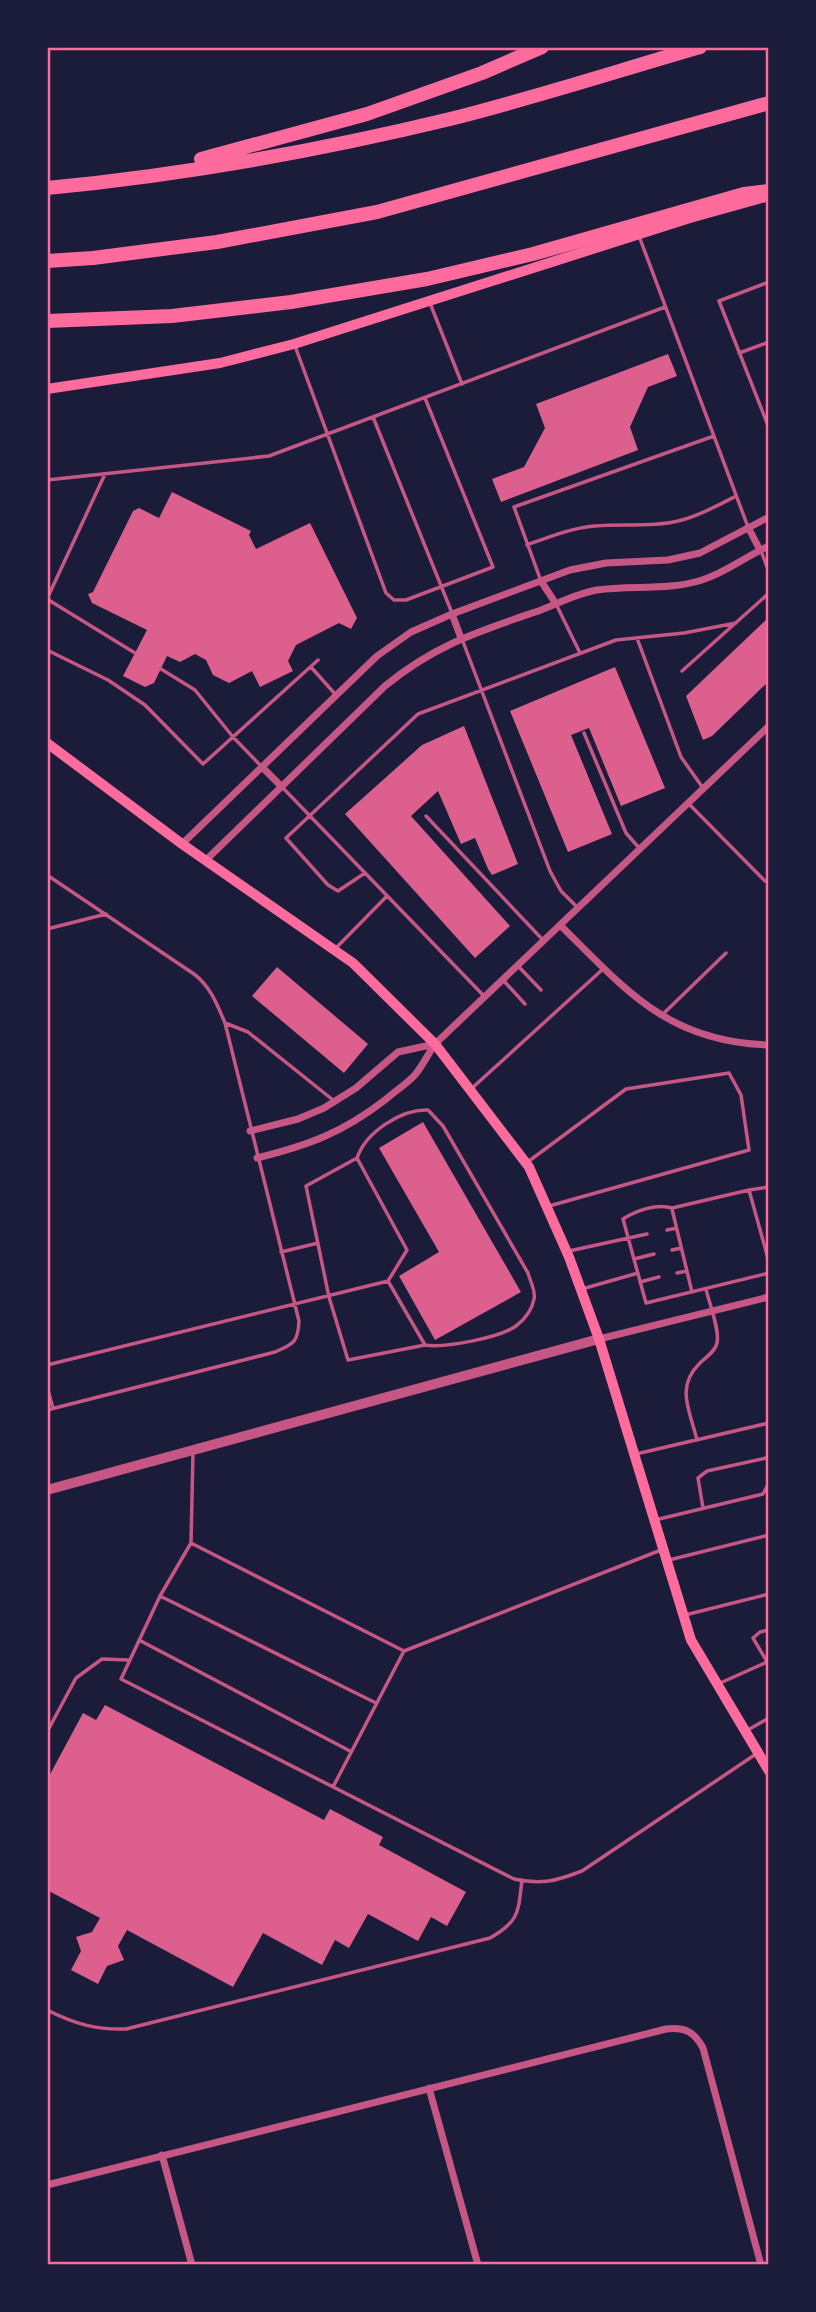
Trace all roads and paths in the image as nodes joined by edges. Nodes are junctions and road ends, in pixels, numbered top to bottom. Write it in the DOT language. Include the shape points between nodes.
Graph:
graph roads {
  1 [pos="542,47"];
  2 [pos="701,47"];
  3 [pos="769,103"];
  4 [pos="123,180"];
  5 [pos="47,188"];
  6 [pos="769,191"];
  7 [pos="769,196"];
  8 [pos="638,234"];
  9 [pos="47,261"];
  10 [pos="769,282"];
  11 [pos="429,302"];
  12 [pos="665,307"];
  13 [pos="47,321"];
  14 [pos="769,342"];
  15 [pos="294,344"];
  16 [pos="739,353"];
  17 [pos="462,384"];
  18 [pos="47,389"];
  19 [pos="425,398"];
  20 [pos="373,417"];
  21 [pos="769,428"];
  22 [pos="326,435"];
  23 [pos="714,436"];
  24 [pos="105,474"];
  25 [pos="47,480"];
  26 [pos="736,496"];
  27 [pos="769,517"];
  28 [pos="748,527"];
  29 [pos="527,545"];
  30 [pos="769,546"];
  31 [pos="760,550"];
  32 [pos="769,572"];
  33 [pos="541,581"];
  34 [pos="441,587"];
  35 [pos="769,593"];
  36 [pos="556,604"];
  37 [pos="452,614"];
  38 [pos="736,623"];
  39 [pos="461,638"];
  40 [pos="638,638"];
  41 [pos="47,650"];
  42 [pos="135,653"];
  43 [pos="580,653"];
  44 [pos="318,660"];
  45 [pos="311,667"];
  46 [pos="161,669"];
  47 [pos="682,671"];
  48 [pos="482,689"];
  49 [pos="337,695"];
  50 [pos="769,726"];
  51 [pos="584,733"];
  52 [pos="233,737"];
  53 [pos="47,743"];
  54 [pos="262,767"];
  55 [pos="282,787"];
  56 [pos="704,788"];
  57 [pos="688,803"];
  58 [pos="309,815"];
  59 [pos="426,816"];
  60 [pos="182,844"];
  61 [pos="640,849"];
  62 [pos="206,860"];
  63 [pos="365,873"];
  64 [pos="47,875"];
  65 [pos="769,881"];
  66 [pos="387,896"];
  67 [pos="578,908"];
  68 [pos="106,914"];
  69 [pos="560,925"];
  70 [pos="47,929"];
  71 [pos="544,940"];
  72 [pos="334,950"];
  73 [pos="726,953"];
  74 [pos="518,965"];
  75 [pos="605,968"];
  76 [pos="503,980"];
  77 [pos="541,990"];
  78 [pos="485,997"];
  79 [pos="525,1004"];
  80 [pos="554,1004"];
  81 [pos="558,1009"];
  82 [pos="661,1016"];
  83 [pos="537,1018"];
  84 [pos="225,1023"];
  85 [pos="543,1024"];
  86 [pos="435,1044"];
  87 [pos="769,1045"];
  88 [pos="470,1090"];
  89 [pos="335,1101"];
  90 [pos="250,1130"];
  91 [pos="257,1158"];
  92 [pos="357,1158"];
  93 [pos="526,1163"];
  94 [pos="769,1187"];
  95 [pos="749,1190"];
  96 [pos="547,1207"];
  97 [pos="671,1208"];
  98 [pos="676,1228"];
  99 [pos="667,1230"];
  100 [pos="648,1234"];
  101 [pos="628,1237"];
  102 [pos="318,1244"];
  103 [pos="681,1248"];
  104 [pos="672,1250"];
  105 [pos="281,1252"];
  106 [pos="567,1252"];
  107 [pos="654,1254"];
  108 [pos="634,1259"];
  109 [pos="769,1262"];
  110 [pos="687,1271"];
  111 [pos="638,1273"];
  112 [pos="677,1273"];
  113 [pos="769,1273"];
  114 [pos="659,1277"];
  115 [pos="388,1281"];
  116 [pos="640,1282"];
  117 [pos="706,1288"];
  118 [pos="581,1289"];
  119 [pos="692,1292"];
  120 [pos="329,1297"];
  121 [pos="769,1297"];
  122 [pos="295,1305"];
  123 [pos="711,1312"];
  124 [pos="599,1339"];
  125 [pos="425,1345"];
  126 [pos="47,1365"];
  127 [pos="47,1387"];
  128 [pos="53,1408"];
  129 [pos="47,1410"];
  130 [pos="769,1423"];
  131 [pos="697,1440"];
  132 [pos="193,1451"];
  133 [pos="634,1454"];
  134 [pos="769,1460"];
  135 [pos="769,1483"];
  136 [pos="47,1490"];
  137 [pos="703,1508"];
  138 [pos="654,1520"];
  139 [pos="769,1535"];
  140 [pos="191,1543"];
  141 [pos="665,1555"];
  142 [pos="769,1594"];
  143 [pos="160,1596"];
  144 [pos="683,1615"];
  145 [pos="769,1630"];
  146 [pos="139,1640"];
  147 [pos="404,1651"];
  148 [pos="128,1660"];
  149 [pos="768,1663"];
  150 [pos="717,1685"];
  151 [pos="376,1703"];
  152 [pos="769,1718"];
  153 [pos="745,1731"];
  154 [pos="47,1732"];
  155 [pos="351,1752"];
  156 [pos="758,1753"];
  157 [pos="768,1769"];
  158 [pos="333,1787"];
  159 [pos="522,1880"];
  160 [pos="47,2010"];
  161 [pos="429,2088"];
  162 [pos="162,2155"];
  163 [pos="47,2185"];
  164 [pos="192,2265"];
  165 [pos="478,2265"];
  166 [pos="761,2265"];
  1 -- 4 [label="highway" via="367,114"];
  2 -- 4 [label="highway" via="451,118 291,152"];
  3 -- 9 [label="highway" via="377,212 217,242"];
  4 -- 5 [label="highway"];
  6 -- 13 [label="highway" via="427,279 172,316"];
  7 -- 8 [label="main road"];
  8 -- 11 [label="main road"];
  8 -- 12 [label="lane"];
  10 -- 16 [label="lane" via="719,301"];
  11 -- 15 [label="main road"];
  11 -- 17 [label="lane"];
  12 -- 17 [label="lane"];
  12 -- 23 [label="lane"];
  14 -- 16 [label="lane"];
  15 -- 18 [label="main road" via="220,363"];
  15 -- 22 [label="lane"];
  16 -- 21 [label="lane"];
  17 -- 19 [label="lane"];
  19 -- 20 [label="lane"];
  19 -- 34 [label="lane" via="493,567"];
  20 -- 22 [label="lane"];
  20 -- 34 [label="lane"];
  22 -- 24 [label="lane" via="269,456"];
  22 -- 34 [label="lane" via="386,593 394,600 406,600"];
  23 -- 26 [label="lane"];
  23 -- 29 [label="lane" via="514,507"];
  24 -- 25 [label="lane"];
  24 -- 42 [label="lane" via="47,599"];
  26 -- 28 [label="lane"];
  26 -- 29 [label="lane" via="682,520 594,526"];
  27 -- 28 [label="street"];
  28 -- 31 [label="street"];
  28 -- 33 [label="street" via="700,553 606,563"];
  29 -- 33 [label="lane"];
  30 -- 31 [label="street"];
  31 -- 32 [label="lane"];
  31 -- 36 [label="street" via="702,580 596,590"];
  33 -- 36 [label="street"];
  33 -- 37 [label="street"];
  34 -- 37 [label="lane"];
  35 -- 38 [label="lane"];
  36 -- 39 [label="street"];
  36 -- 43 [label="lane"];
  37 -- 39 [label="street"];
  37 -- 49 [label="street" via="411,632 377,656"];
  38 -- 40 [label="lane"];
  38 -- 47 [label="lane"];
  39 -- 48 [label="lane"];
  39 -- 55 [label="street" via="408,667"];
  40 -- 43 [label="lane" via="616,640"];
  40 -- 56 [label="lane" via="681,757"];
  41 -- 52 [label="lane" via="145,705 204,764"];
  43 -- 48 [label="lane"];
  44 -- 45 [label="lane"];
  45 -- 49 [label="lane"];
  45 -- 52 [label="lane"];
  46 -- 52 [label="lane" via="195,690"];
  48 -- 58 [label="lane" via="418,714"];
  48 -- 67 [label="lane" via="550,872"];
  49 -- 54 [label="street"];
  50 -- 56 [label="street"];
  51 -- 61 [label="lane" via="626,833"];
  52 -- 54 [label="lane"];
  53 -- 60 [label="main road"];
  54 -- 55 [label="street"];
  54 -- 60 [label="street"];
  55 -- 58 [label="lane"];
  55 -- 62 [label="street"];
  56 -- 57 [label="street"];
  57 -- 61 [label="street"];
  57 -- 65 [label="lane"];
  58 -- 63 [label="lane"];
  58 -- 63 [label="lane" via="286,838 328,884 338,891"];
  59 -- 71 [label="lane"];
  60 -- 62 [label="main road"];
  61 -- 67 [label="street"];
  62 -- 72 [label="main road"];
  63 -- 66 [label="lane"];
  64 -- 68 [label="lane"];
  66 -- 72 [label="lane"];
  66 -- 78 [label="lane"];
  67 -- 69 [label="street"];
  68 -- 70 [label="lane"];
  68 -- 84 [label="lane" via="204,982"];
  69 -- 71 [label="street"];
  69 -- 75 [label="street"];
  71 -- 74 [label="street"];
  72 -- 86 [label="main road"];
  73 -- 82 [label="lane"];
  74 -- 76 [label="street"];
  74 -- 77 [label="lane"];
  75 -- 81 [label="lane"];
  75 -- 82 [label="street"];
  76 -- 78 [label="street"];
  76 -- 79 [label="lane"];
  78 -- 86 [label="street"];
  80 -- 81 [label="lane"];
  81 -- 85 [label="lane"];
  82 -- 87 [label="street" via="713,1038"];
  83 -- 85 [label="lane"];
  84 -- 89 [label="lane" via="247,1032"];
  84 -- 90 [label="lane"];
  85 -- 88 [label="lane"];
  86 -- 88 [label="main road"];
  86 -- 89 [label="street" via="398,1052"];
  86 -- 91 [label="street" via="415,1075 361,1119 334,1134"];
  88 -- 93 [label="main road"];
  89 -- 90 [label="street" via="298,1119"];
  90 -- 91 [label="lane"];
  91 -- 105 [label="lane"];
  92 -- 102 [label="lane" via="306,1186"];
  92 -- 115 [label="lane" via="407,1250"];
  92 -- 125 [label="lane" via="371,1135 410,1111 428,1110 443,1126 528,1273 535,1296 529,1312 514,1327 437,1347"];
  93 -- 96 [label="main road"];
  93 -- 96 [label="lane" via="626,1089 729,1073 741,1095 749,1150"];
  94 -- 95 [label="lane"];
  95 -- 97 [label="lane"];
  95 -- 109 [label="lane"];
  96 -- 106 [label="main road"];
  97 -- 98 [label="lane"];
  97 -- 101 [label="lane" via="632,1213 623,1219"];
  98 -- 99 [label="lane"];
  98 -- 103 [label="lane"];
  100 -- 101 [label="lane"];
  101 -- 106 [label="lane"];
  101 -- 108 [label="lane"];
  102 -- 105 [label="lane"];
  102 -- 120 [label="lane"];
  103 -- 104 [label="lane"];
  103 -- 110 [label="lane"];
  105 -- 122 [label="lane"];
  106 -- 118 [label="main road"];
  107 -- 108 [label="lane"];
  108 -- 111 [label="lane"];
  110 -- 112 [label="lane"];
  110 -- 119 [label="lane"];
  111 -- 116 [label="lane"];
  111 -- 118 [label="lane"];
  113 -- 117 [label="lane"];
  114 -- 116 [label="lane"];
  115 -- 120 [label="lane"];
  115 -- 125 [label="lane"];
  116 -- 119 [label="lane" via="646,1303"];
  117 -- 119 [label="lane"];
  117 -- 123 [label="lane"];
  118 -- 124 [label="main road"];
  120 -- 122 [label="lane"];
  120 -- 125 [label="lane" via="348,1360"];
  121 -- 123 [label="street"];
  122 -- 126 [label="lane"];
  122 -- 128 [label="lane" via="299,1321 296,1339 275,1352"];
  123 -- 124 [label="street"];
  123 -- 131 [label="lane" via="716,1349 685,1383"];
  124 -- 132 [label="street"];
  124 -- 133 [label="main road"];
  127 -- 128 [label="lane"];
  128 -- 129 [label="lane"];
  130 -- 131 [label="lane"];
  131 -- 133 [label="lane"];
  132 -- 136 [label="street"];
  132 -- 140 [label="lane"];
  133 -- 138 [label="main road"];
  134 -- 137 [label="lane" via="707,1471 698,1478"];
  135 -- 137 [label="lane" via="763,1494"];
  137 -- 138 [label="lane"];
  138 -- 141 [label="main road"];
  139 -- 141 [label="lane"];
  140 -- 143 [label="lane"];
  140 -- 147 [label="lane"];
  141 -- 144 [label="main road"];
  141 -- 147 [label="lane"];
  142 -- 144 [label="lane"];
  143 -- 146 [label="lane"];
  143 -- 151 [label="lane"];
  144 -- 150 [label="main road" via="691,1640"];
  145 -- 149 [label="lane" via="753,1638"];
  146 -- 148 [label="lane"];
  146 -- 155 [label="lane"];
  147 -- 151 [label="lane"];
  148 -- 154 [label="lane" via="102,1659 76,1678"];
  148 -- 158 [label="lane" via="121,1679"];
  149 -- 150 [label="lane"];
  150 -- 153 [label="main road"];
  151 -- 155 [label="lane"];
  152 -- 153 [label="lane"];
  153 -- 156 [label="main road"];
  155 -- 158 [label="lane"];
  156 -- 157 [label="main road"];
  156 -- 159 [label="lane" via="582,1871 559,1880"];
  158 -- 159 [label="lane"];
  159 -- 160 [label="lane" via="515,1920 490,1938 126,2029 102,2030"];
  161 -- 162 [label="street"];
  161 -- 165 [label="street"];
  161 -- 166 [label="street" via="666,2029 691,2031 703,2048"];
  162 -- 163 [label="street"];
  162 -- 164 [label="street"];
}
